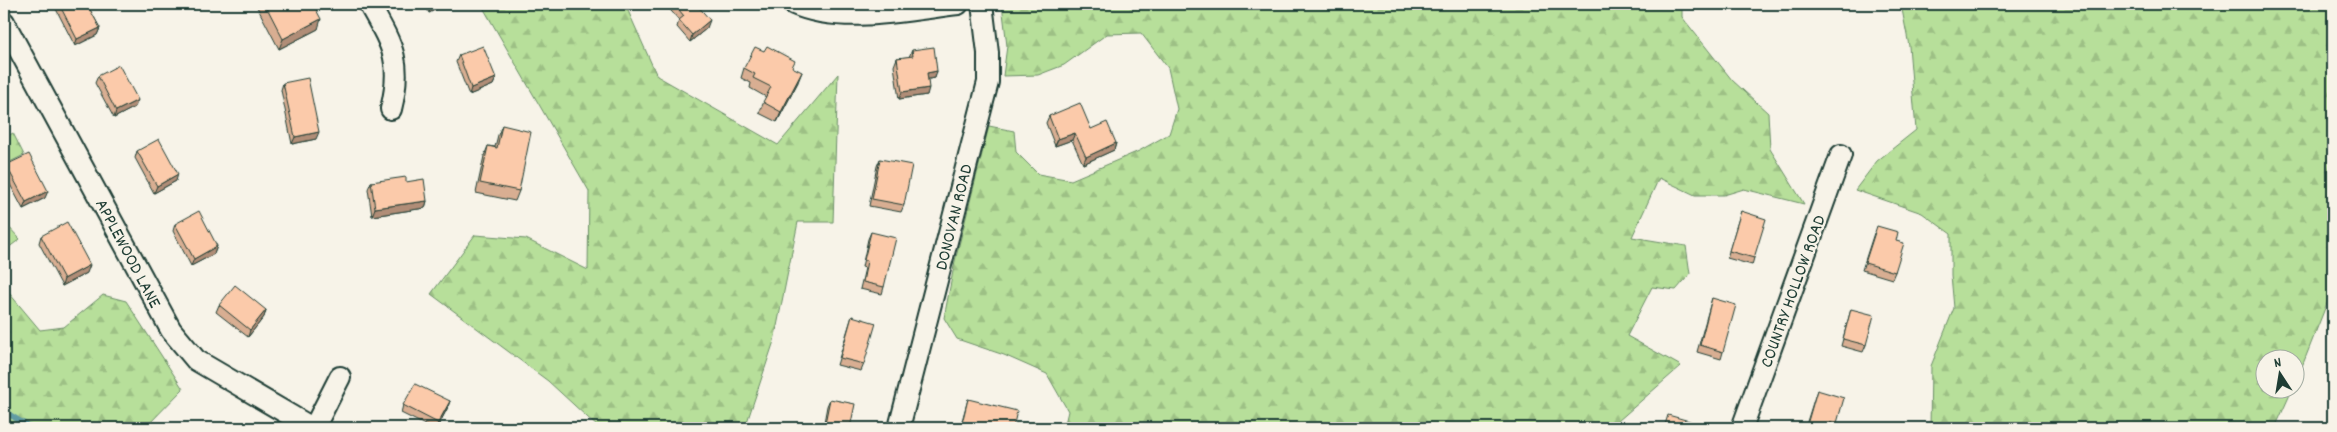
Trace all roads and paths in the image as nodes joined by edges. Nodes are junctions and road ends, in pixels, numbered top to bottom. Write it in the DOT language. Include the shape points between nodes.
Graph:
graph roads {
  1 [pos="369,4"];
  2 [pos="794,4"];
  3 [pos="958,4"];
  4 [pos="982,4"];
  5 [pos="4,22"];
  6 [pos="391,109"];
  7 [pos="1841,154"];
  8 [pos="340,377"];
  9 [pos="313,428"];
  10 [pos="899,428"];
  11 [pos="1742,428"];
  1 -- 6 [label="street" via="388,38 396,65 397,86"];
  2 -- 3 [label="street" via="810,11 867,14"];
  4 -- 10 [label="street, DONOVAN ROAD" via="988,82"];
  5 -- 9 [label="street, APPLEWOOD LANE" via="171,330 196,360"];
  7 -- 11 [label="street, COUNTRY HOLLOW ROAD"];
  8 -- 9 [label="street"];
}
